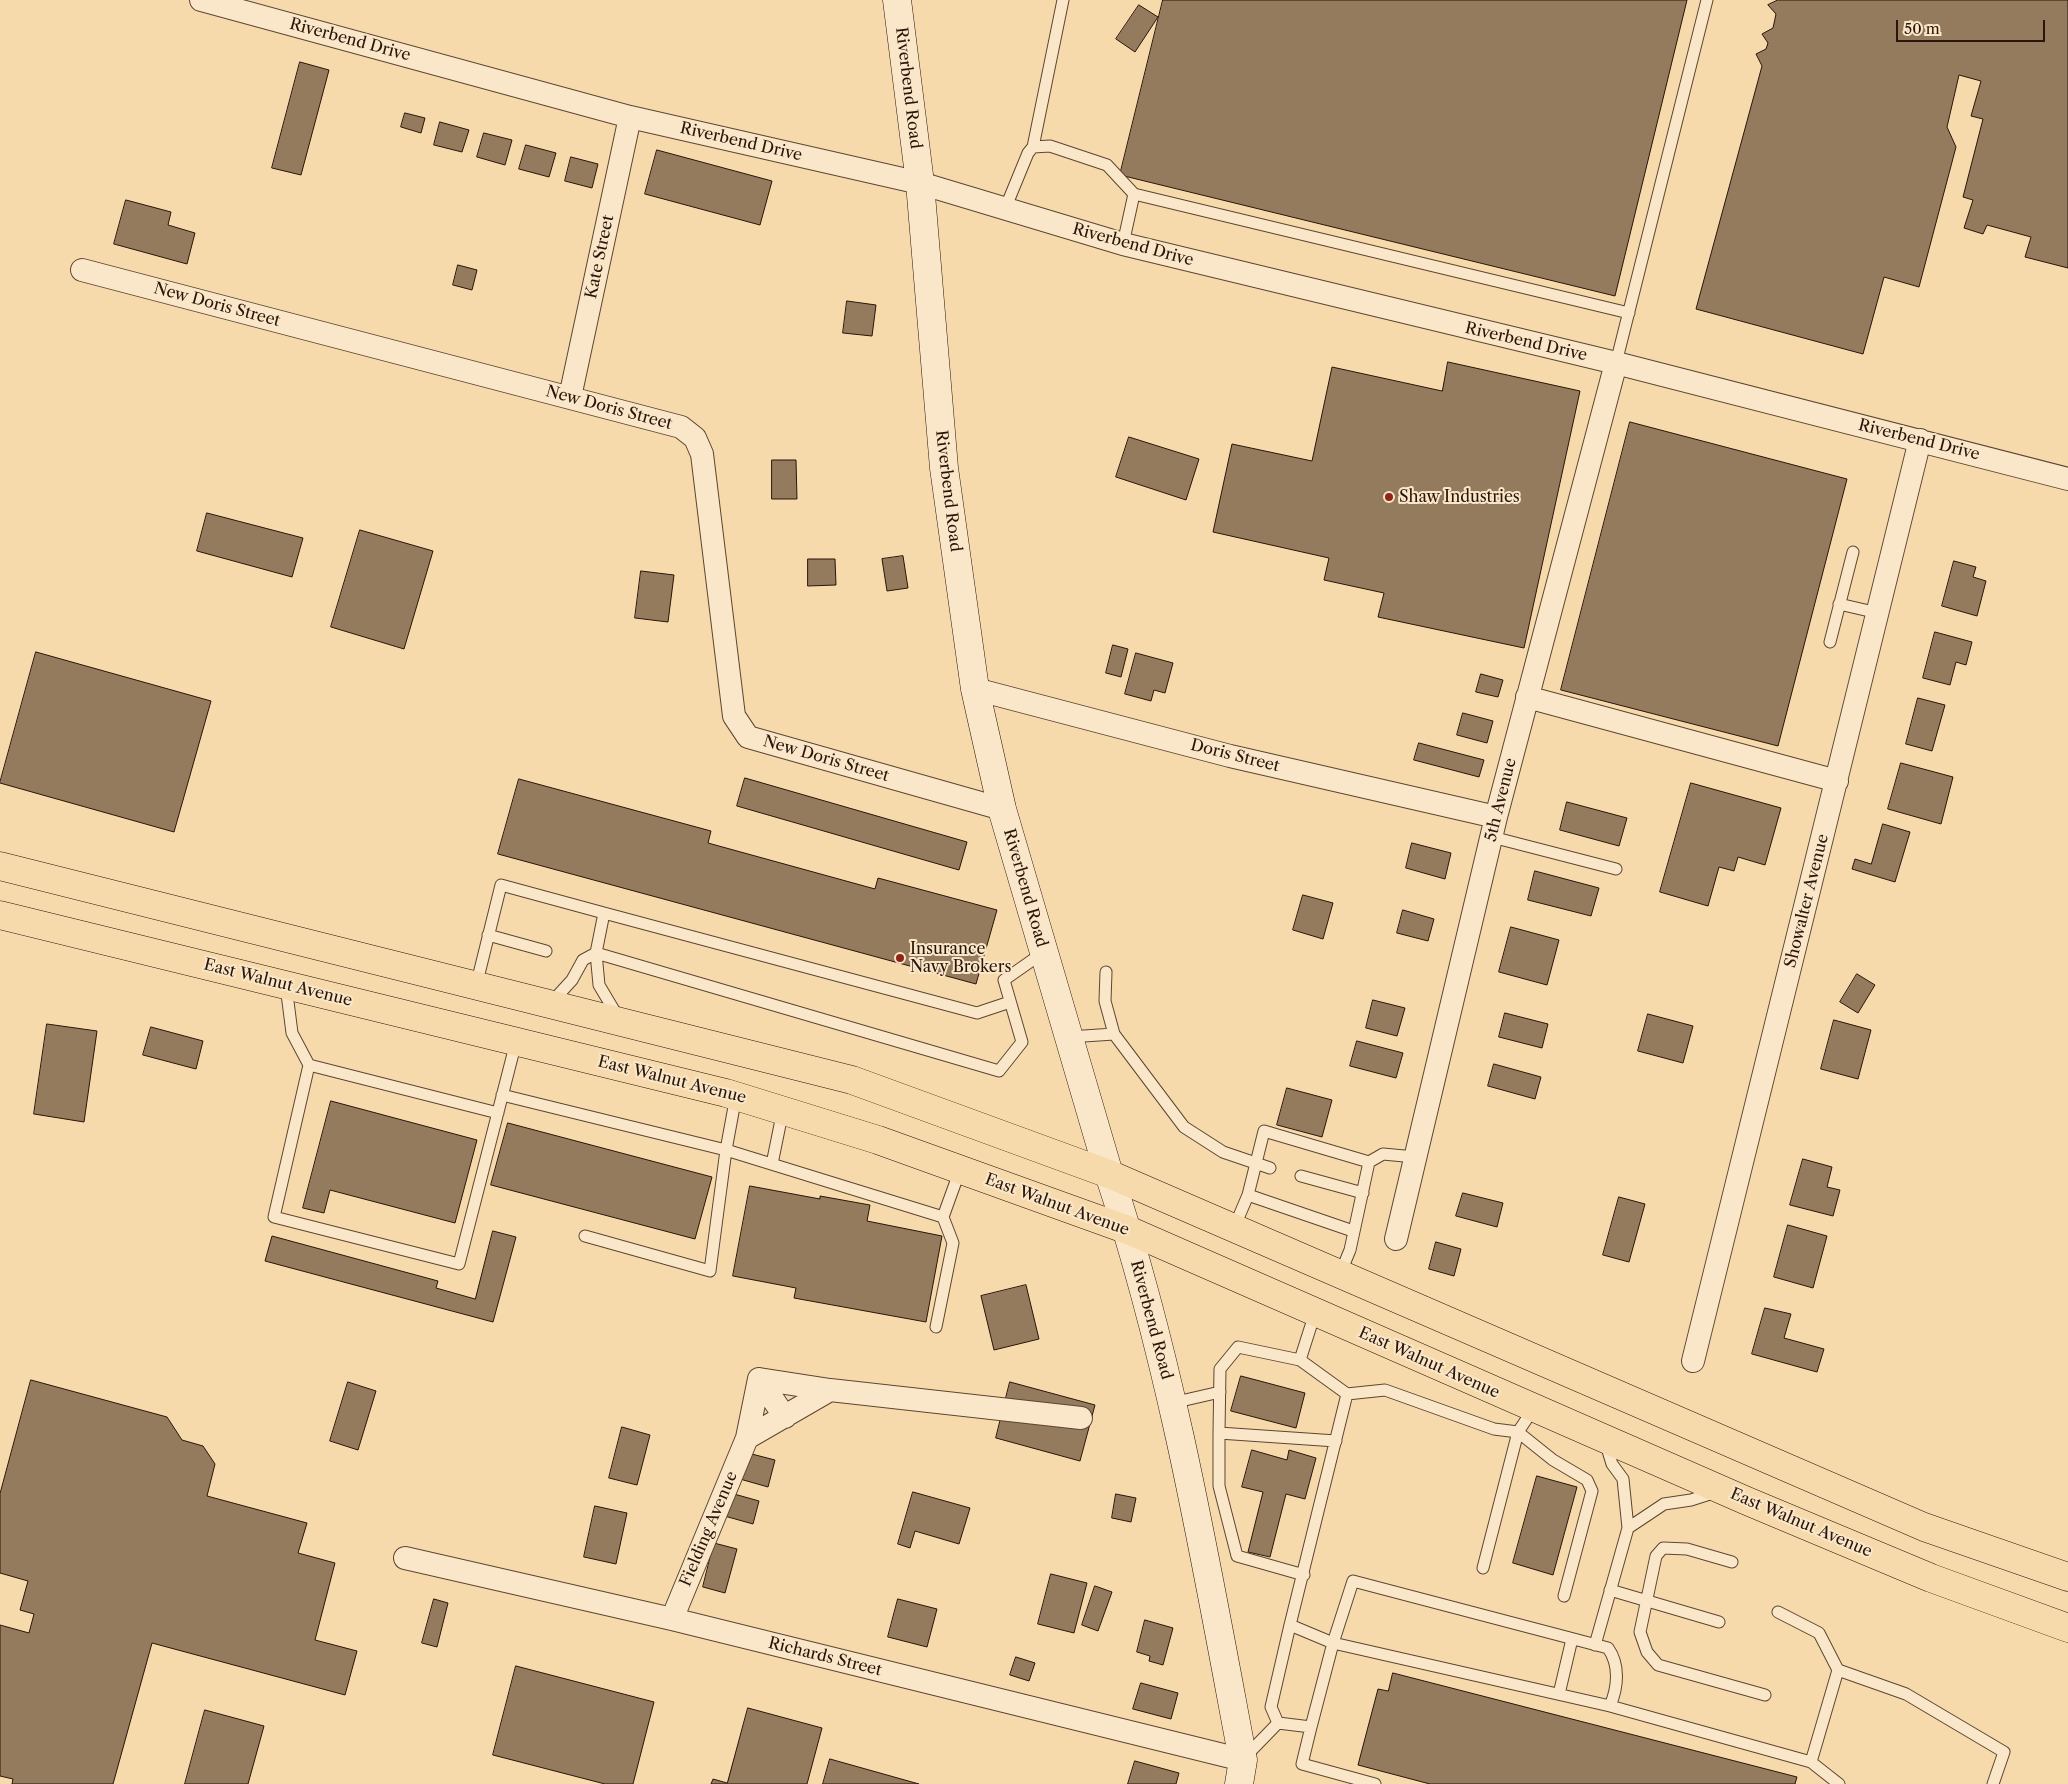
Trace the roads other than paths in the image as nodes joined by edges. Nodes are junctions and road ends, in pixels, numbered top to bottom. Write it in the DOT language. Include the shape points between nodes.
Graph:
graph roads {
  1 [pos="201,0"];
  2 [pos="1063,0"];
  3 [pos="1707,0"];
  4 [pos="902,2"];
  5 [pos="630,117"];
  6 [pos="1034,147"];
  7 [pos="920,182"];
  8 [pos="1134,194"];
  9 [pos="1005,209"];
  10 [pos="1123,244"];
  11 [pos="82,270"];
  12 [pos="1629,313"];
  13 [pos="1616,363"];
  14 [pos="570,397"];
  15 [pos="1920,440"];
  16 [pos="2068,479"];
  17 [pos="1853,552"];
  18 [pos="1839,604"];
  19 [pos="1878,613"];
  20 [pos="1830,642"];
  21 [pos="975,689"];
  22 [pos="1527,697"];
  23 [pos="1837,781"];
  24 [pos="1002,809"];
  25 [pos="1494,827"];
  26 [pos="0,866"];
  27 [pos="1616,869"];
  28 [pos="604,913"];
  29 [pos="0,915"];
  30 [pos="488,935"];
  31 [pos="546,951"];
  32 [pos="1044,952"];
  33 [pos="596,953"];
  34 [pos="1106,972"];
  35 [pos="285,985"];
  36 [pos="476,986"];
  37 [pos="1010,1002"];
  38 [pos="550,1004"];
  39 [pos="620,1020"];
  40 [pos="1114,1034"];
  41 [pos="1069,1037"];
  42 [pos="516,1042"];
  43 [pos="309,1065"];
  44 [pos="502,1095"];
  45 [pos="736,1096"];
  46 [pos="783,1110"];
  47 [pos="498,1113"];
  48 [pos="726,1150"];
  49 [pos="1415,1156"];
  50 [pos="1369,1162"];
  51 [pos="772,1164"];
  52 [pos="1256,1164"];
  53 [pos="1270,1168"];
  54 [pos="960,1169"];
  55 [pos="1109,1174"];
  56 [pos="1301,1176"];
  57 [pos="1363,1193"];
  58 [pos="1248,1195"];
  59 [pos="943,1217"];
  60 [pos="1234,1228"];
  61 [pos="1128,1230"];
  62 [pos="1353,1231"];
  63 [pos="585,1236"];
  64 [pos="1396,1239"];
  65 [pos="1340,1274"];
  66 [pos="1315,1313"];
  67 [pos="936,1327"];
  68 [pos="1300,1360"];
  69 [pos="1693,1361"];
  70 [pos="759,1379"];
  71 [pos="830,1390"];
  72 [pos="1220,1392"];
  73 [pos="1347,1394"];
  74 [pos="1172,1403"];
  75 [pos="1534,1408"];
  76 [pos="784,1417"];
  77 [pos="1081,1418"];
  78 [pos="1518,1432"];
  79 [pos="1219,1433"];
  80 [pos="747,1438"];
  81 [pos="1605,1439"];
  82 [pos="1336,1441"];
  83 [pos="1722,1490"];
  84 [pos="1205,1491"];
  85 [pos="1628,1528"];
  86 [pos="406,1558"];
  87 [pos="1732,1562"];
  88 [pos="1483,1568"];
  89 [pos="1304,1575"];
  90 [pos="2068,1576"];
  91 [pos="1610,1590"];
  92 [pos="1564,1596"];
  93 [pos="1646,1601"];
  94 [pos="1778,1612"];
  95 [pos="672,1619"];
  96 [pos="1720,1622"];
  97 [pos="1290,1625"];
  98 [pos="2068,1628"];
  99 [pos="1572,1639"];
  100 [pos="1333,1643"];
  101 [pos="1595,1645"];
  102 [pos="1838,1670"];
  103 [pos="1559,1694"];
  104 [pos="1765,1696"];
  105 [pos="1610,1706"];
  106 [pos="1278,1723"];
  107 [pos="1311,1727"];
  108 [pos="1811,1762"];
  109 [pos="1241,1772"];
  110 [pos="1376,1784"];
  111 [pos="1839,1784"];
  112 [pos="1993,1784"];
  1 -- 5 [label="street, Riverbend Drive"];
  2 -- 6 [label="lane"];
  3 -- 12 [label="lane"];
  4 -- 7 [label="street, Riverbend Road"];
  5 -- 7 [label="street, Riverbend Drive"];
  5 -- 14 [label="street, Kate Street"];
  6 -- 8 [label="lane" via="1050,146 1108,165"];
  6 -- 9 [label="lane" via="1028,152"];
  7 -- 9 [label="street, Riverbend Drive"];
  7 -- 21 [label="street, Riverbend Road" via="944,468"];
  8 -- 10 [label="lane"];
  8 -- 12 [label="lane"];
  9 -- 10 [label="street, Riverbend Drive"];
  10 -- 13 [label="street, Riverbend Drive"];
  11 -- 14 [label="street, New Doris Street"];
  12 -- 13 [label="lane"];
  13 -- 15 [label="street, Riverbend Drive"];
  13 -- 22 [label="street, 5th Avenue"];
  14 -- 24 [label="street, New Doris Street" via="681,427 695,438 702,454 734,716 748,737"];
  15 -- 16 [label="street, Riverbend Drive"];
  15 -- 19 [label="street, Showalter Avenue"];
  17 -- 18 [label="lane"];
  18 -- 19 [label="lane"];
  18 -- 20 [label="lane"];
  19 -- 23 [label="street, Showalter Avenue"];
  21 -- 24 [label="street, Riverbend Road"];
  21 -- 25 [label="street, Doris Street"];
  22 -- 23 [label="street"];
  22 -- 25 [label="street, 5th Avenue"];
  23 -- 69 [label="street, Showalter Avenue"];
  24 -- 32 [label="street, Riverbend Road"];
  25 -- 27 [label="lane"];
  25 -- 49 [label="street, 5th Avenue"];
  26 -- 36 [label="main road"];
  28 -- 30 [label="lane" via="501,885"];
  28 -- 33 [label="lane"];
  28 -- 37 [label="lane" via="977,1013"];
  29 -- 35 [label="main road, East Walnut Avenue"];
  30 -- 31 [label="lane"];
  30 -- 36 [label="lane"];
  32 -- 37 [label="lane" via="1004,980"];
  32 -- 41 [label="street, Riverbend Road"];
  33 -- 37 [label="lane" via="999,1071 1022,1042"];
  33 -- 38 [label="lane" via="583,960 572,980"];
  33 -- 39 [label="lane" via="599,985"];
  34 -- 40 [label="lane" via="1105,1001"];
  35 -- 42 [label="main road, East Walnut Avenue"];
  35 -- 43 [label="lane" via="292,1033"];
  36 -- 38 [label="main road"];
  38 -- 39 [label="main road"];
  39 -- 55 [label="main road" via="852,1080"];
  40 -- 41 [label="lane"];
  40 -- 52 [label="lane" via="1184,1127 1223,1152"];
  41 -- 55 [label="street, Riverbend Road"];
  42 -- 44 [label="lane"];
  42 -- 45 [label="main road, East Walnut Avenue"];
  43 -- 47 [label="lane"];
  43 -- 47 [label="lane" via="274,1217 459,1264"];
  44 -- 47 [label="lane"];
  44 -- 48 [label="lane"];
  45 -- 46 [label="main road, East Walnut Avenue"];
  45 -- 48 [label="lane"];
  46 -- 51 [label="lane"];
  46 -- 54 [label="main road, East Walnut Avenue"];
  48 -- 51 [label="lane"];
  48 -- 63 [label="lane" via="710,1271"];
  49 -- 50 [label="lane" via="1382,1154"];
  49 -- 64 [label="street, 5th Avenue"];
  50 -- 52 [label="lane" via="1264,1131"];
  50 -- 57 [label="lane"];
  51 -- 59 [label="lane"];
  52 -- 53 [label="lane"];
  52 -- 58 [label="lane"];
  54 -- 59 [label="lane"];
  54 -- 61 [label="main road, East Walnut Avenue"];
  55 -- 60 [label="main road"];
  55 -- 61 [label="street, Riverbend Road"];
  56 -- 57 [label="lane"];
  57 -- 62 [label="lane"];
  58 -- 60 [label="lane"];
  58 -- 62 [label="lane"];
  59 -- 67 [label="lane" via="953,1243"];
  60 -- 65 [label="main road"];
  61 -- 66 [label="main road, East Walnut Avenue"];
  61 -- 74 [label="street, Riverbend Road"];
  62 -- 65 [label="lane" via="1350,1250"];
  65 -- 90 [label="main road" via="1924,1527"];
  66 -- 68 [label="lane"];
  66 -- 75 [label="main road, East Walnut Avenue"];
  68 -- 72 [label="lane" via="1238,1347 1220,1369"];
  68 -- 73 [label="lane"];
  70 -- 71 [label="street"];
  70 -- 76 [label="street"];
  70 -- 80 [label="street, Fielding Avenue"];
  71 -- 76 [label="street"];
  71 -- 77 [label="street"];
  72 -- 74 [label="lane"];
  72 -- 79 [label="lane"];
  73 -- 78 [label="lane" via="1385,1390 1494,1429"];
  73 -- 82 [label="lane"];
  74 -- 84 [label="street, Riverbend Road"];
  75 -- 78 [label="lane"];
  75 -- 81 [label="main road, East Walnut Avenue"];
  76 -- 80 [label="street"];
  78 -- 88 [label="lane"];
  78 -- 92 [label="lane" via="1553,1460 1587,1480 1592,1491"];
  79 -- 82 [label="lane"];
  79 -- 84 [label="lane"];
  80 -- 95 [label="street, Fielding Avenue"];
  81 -- 83 [label="main road, East Walnut Avenue"];
  81 -- 85 [label="lane" via="1612,1464 1623,1479"];
  82 -- 89 [label="lane"];
  83 -- 85 [label="lane" via="1664,1504"];
  83 -- 98 [label="main road, East Walnut Avenue" via="1931,1578"];
  84 -- 89 [label="lane" via="1237,1556"];
  84 -- 109 [label="street, Riverbend Road"];
  85 -- 91 [label="lane"];
  86 -- 95 [label="street, Richards Street"];
  87 -- 93 [label="lane" via="1687,1549 1662,1548 1656,1556"];
  89 -- 97 [label="lane"];
  91 -- 93 [label="lane"];
  91 -- 101 [label="lane"];
  93 -- 96 [label="lane"];
  93 -- 104 [label="lane" via="1640,1632 1647,1652 1658,1664"];
  94 -- 102 [label="lane" via="1819,1633"];
  95 -- 109 [label="street, Richards Street"];
  97 -- 100 [label="lane"];
  97 -- 106 [label="lane" via="1271,1707"];
  99 -- 100 [label="lane" via="1353,1581"];
  99 -- 101 [label="lane"];
  99 -- 103 [label="lane"];
  100 -- 103 [label="lane"];
  100 -- 107 [label="lane"];
  101 -- 105 [label="lane" via="1608,1648 1616,1659 1614,1695"];
  102 -- 108 [label="lane"];
  102 -- 112 [label="lane" via="1906,1694 2004,1752"];
  103 -- 105 [label="lane"];
  105 -- 108 [label="lane"];
  106 -- 107 [label="lane"];
  106 -- 109 [label="lane"];
  107 -- 110 [label="lane" via="1302,1764"];
  108 -- 111 [label="lane"];
}
